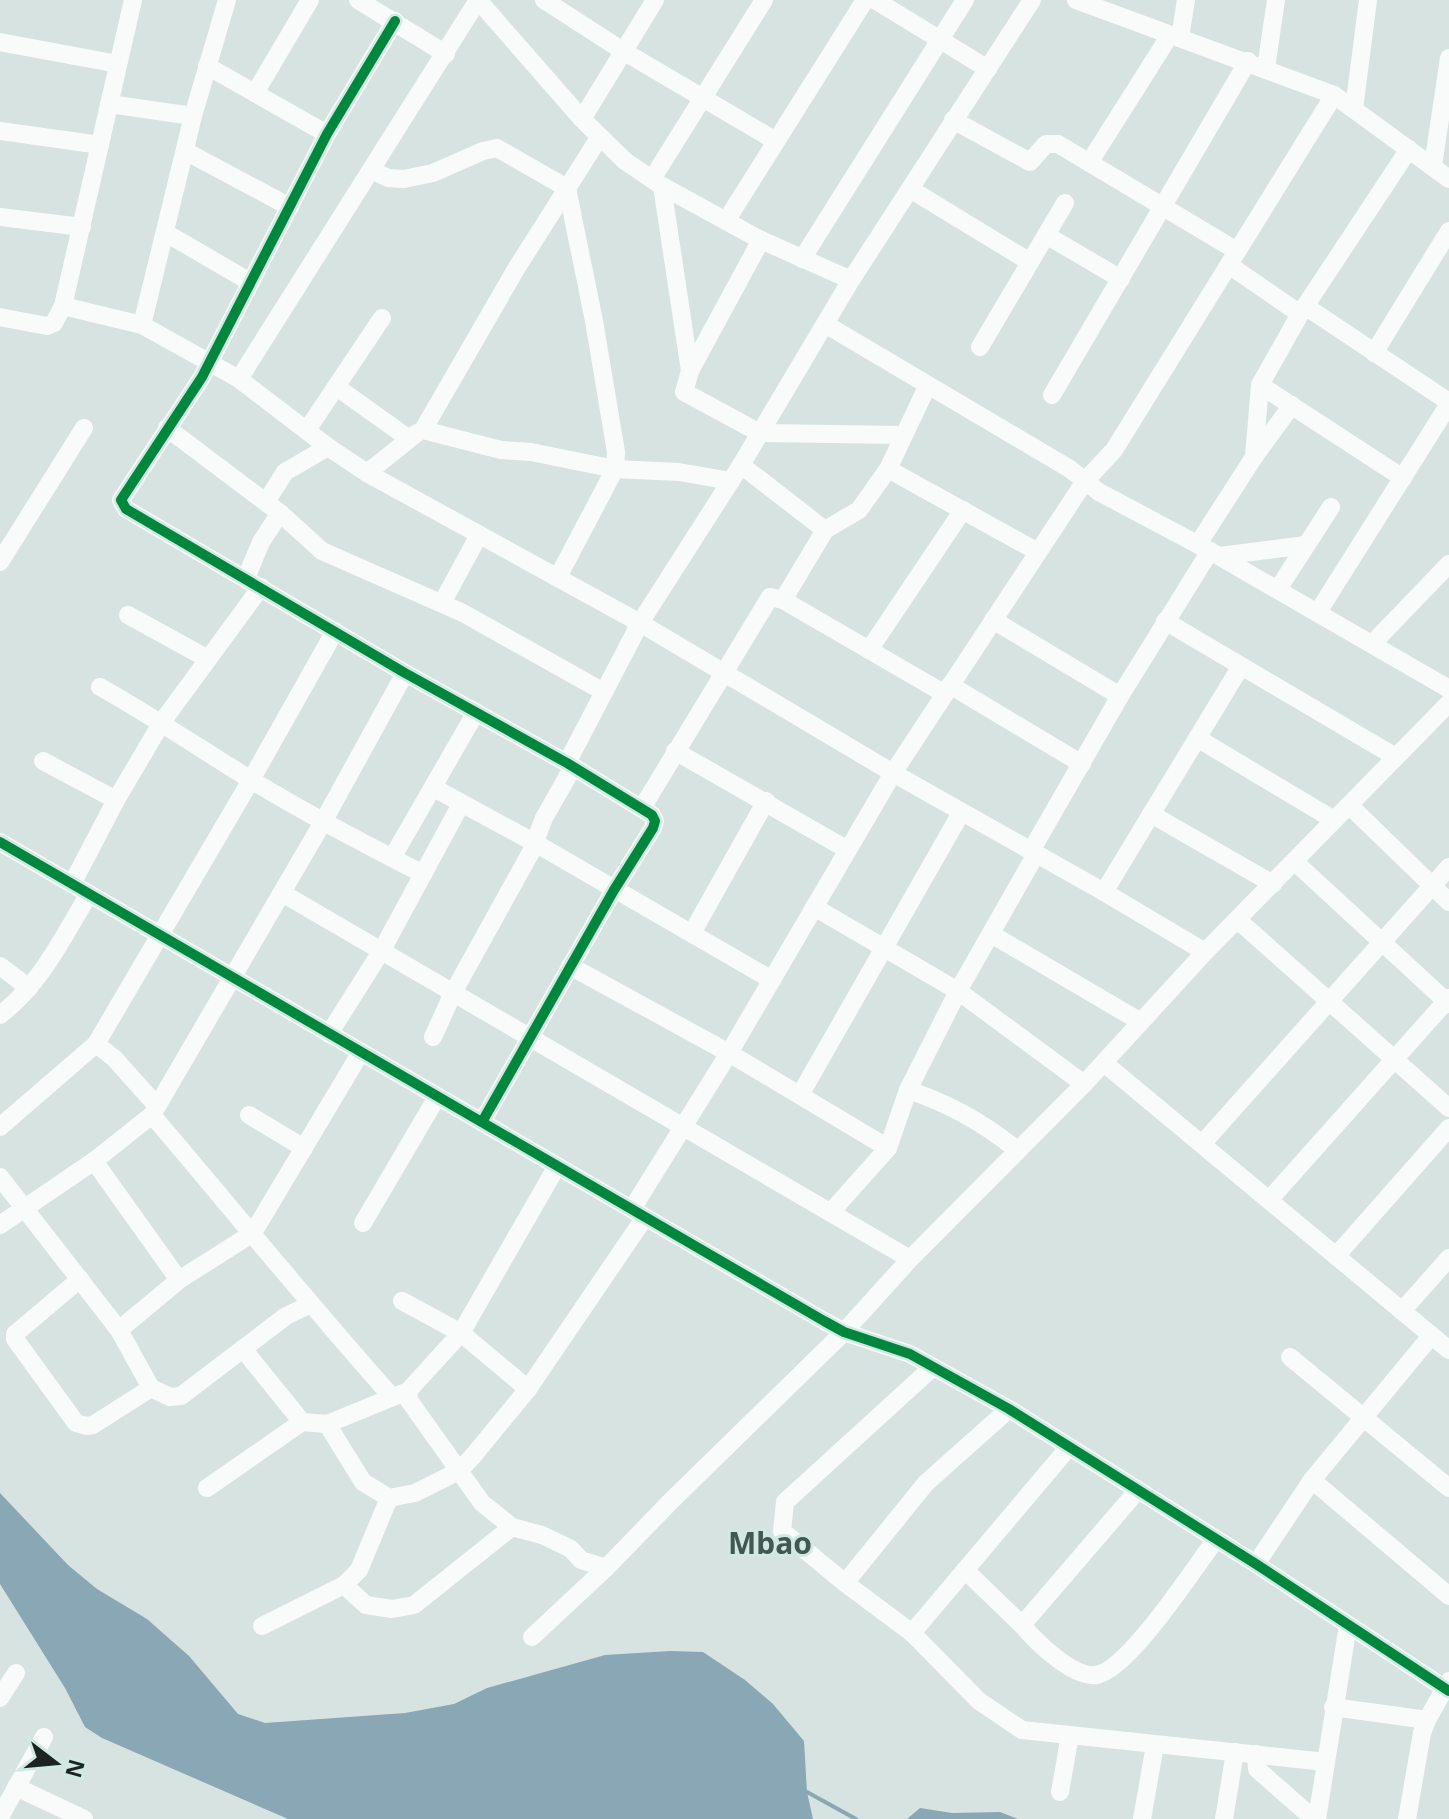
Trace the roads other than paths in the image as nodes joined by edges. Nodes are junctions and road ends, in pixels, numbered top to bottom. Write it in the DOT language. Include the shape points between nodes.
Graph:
graph roads {
  1 [pos="133,0"];
  2 [pos="227,0"];
  3 [pos="310,0"];
  4 [pos="358,0"];
  5 [pos="478,0"];
  6 [pos="544,0"];
  7 [pos="655,0"];
  8 [pos="764,0"];
  9 [pos="865,0"];
  10 [pos="875,0"];
  11 [pos="965,0"];
  12 [pos="1032,0"];
  13 [pos="1076,0"];
  14 [pos="1186,0"];
  15 [pos="1276,0"];
  16 [pos="1368,0"];
  17 [pos="395,21"];
  18 [pos="1175,37"];
  19 [pos="939,39"];
  20 [pos="0,42"];
  21 [pos="623,51"];
  22 [pos="446,54"];
  23 [pos="1449,58"];
  24 [pos="118,64"];
  25 [pos="1257,65"];
  26 [pos="207,66"];
  27 [pos="988,69"];
  28 [pos="255,93"];
  29 [pos="1334,95"];
  30 [pos="702,98"];
  31 [pos="109,104"];
  32 [pos="1354,109"];
  33 [pos="193,116"];
  34 [pos="582,119"];
  35 [pos="953,120"];
  36 [pos="0,131"];
  37 [pos="327,134"];
  38 [pos="599,138"];
  39 [pos="776,141"];
  40 [pos="100,145"];
  41 [pos="1409,149"];
  42 [pos="185,151"];
  43 [pos="1089,163"];
  44 [pos="1433,166"];
  45 [pos="372,170"];
  46 [pos="1449,179"];
  47 [pos="657,182"];
  48 [pos="567,188"];
  49 [pos="910,189"];
  50 [pos="1065,203"];
  51 [pos="290,207"];
  52 [pos="1163,207"];
  53 [pos="0,217"];
  54 [pos="726,221"];
  55 [pos="82,227"];
  56 [pos="1449,231"];
  57 [pos="166,233"];
  58 [pos="1046,235"];
  59 [pos="761,240"];
  60 [pos="1233,258"];
  61 [pos="802,259"];
  62 [pos="1030,262"];
  63 [pos="1121,279"];
  64 [pos="851,280"];
  65 [pos="250,282"];
  66 [pos="63,306"];
  67 [pos="1302,310"];
  68 [pos="0,317"];
  69 [pos="382,318"];
  70 [pos="825,324"];
  71 [pos="142,325"];
  72 [pos="980,347"];
  73 [pos="1374,353"];
  74 [pos="210,363"];
  75 [pos="690,371"];
  76 [pos="239,379"];
  77 [pos="1260,385"];
  78 [pos="927,387"];
  79 [pos="338,388"];
  80 [pos="1052,395"];
  81 [pos="1449,403"];
  82 [pos="1292,405"];
  83 [pos="84,428"];
  84 [pos="167,428"];
  85 [pos="307,430"];
  86 [pos="760,433"];
  87 [pos="415,434"];
  88 [pos="903,435"];
  89 [pos="328,447"];
  90 [pos="1254,457"];
  91 [pos="615,469"];
  92 [pos="888,469"];
  93 [pos="367,473"];
  94 [pos="736,473"];
  95 [pos="1403,478"];
  96 [pos="1085,481"];
  97 [pos="1331,507"];
  98 [pos="273,508"];
  99 [pos="963,510"];
  100 [pos="825,530"];
  101 [pos="479,535"];
  102 [pos="1306,545"];
  103 [pos="1209,550"];
  104 [pos="1038,552"];
  105 [pos="0,562"];
  106 [pos="1449,564"];
  107 [pos="558,577"];
  108 [pos="254,582"];
  109 [pos="1278,589"];
  110 [pos="783,600"];
  111 [pos="442,603"];
  112 [pos="1318,612"];
  113 [pos="128,615"];
  114 [pos="993,620"];
  115 [pos="1165,621"];
  116 [pos="640,623"];
  117 [pos="335,631"];
  118 [pos="1373,643"];
  119 [pos="869,650"];
  120 [pos="208,659"];
  121 [pos="1241,666"];
  122 [pos="405,673"];
  123 [pos="723,673"];
  124 [pos="100,687"];
  125 [pos="948,689"];
  126 [pos="1449,689"];
  127 [pos="604,692"];
  128 [pos="1120,696"];
  129 [pos="1449,703"];
  130 [pos="476,712"];
  131 [pos="162,722"];
  132 [pos="1197,738"];
  133 [pos="675,751"];
  134 [pos="1394,756"];
  135 [pos="43,761"];
  136 [pos="1082,764"];
  137 [pos="570,765"];
  138 [pos="893,773"];
  139 [pos="251,780"];
  140 [pos="434,788"];
  141 [pos="116,800"];
  142 [pos="766,801"];
  143 [pos="461,804"];
  144 [pos="1349,805"];
  145 [pos="642,808"];
  146 [pos="961,813"];
  147 [pos="1151,814"];
  148 [pos="1334,820"];
  149 [pos="323,822"];
  150 [pos="535,843"];
  151 [pos="1,848"];
  152 [pos="848,850"];
  153 [pos="1034,853"];
  154 [pos="392,858"];
  155 [pos="1295,862"];
  156 [pos="1449,867"];
  157 [pos="423,874"];
  158 [pos="72,884"];
  159 [pos="1273,884"];
  160 [pos="1432,886"];
  161 [pos="614,890"];
  162 [pos="1104,892"];
  163 [pos="282,893"];
  164 [pos="89,894"];
  165 [pos="1449,902"];
  166 [pos="814,907"];
  167 [pos="1239,921"];
  168 [pos="692,933"];
  169 [pos="991,934"];
  170 [pos="159,935"];
  171 [pos="1380,941"];
  172 [pos="884,947"];
  173 [pos="382,950"];
  174 [pos="1205,952"];
  175 [pos="0,966"];
  176 [pos="570,966"];
  177 [pos="232,977"];
  178 [pos="772,980"];
  179 [pos="29,988"];
  180 [pos="454,991"];
  181 [pos="958,991"];
  182 [pos="1329,1001"];
  183 [pos="1448,1001"];
  184 [pos="0,1015"];
  185 [pos="1141,1022"];
  186 [pos="329,1034"];
  187 [pos="433,1037"];
  188 [pos="531,1037"];
  189 [pos="96,1044"];
  190 [pos="361,1052"];
  191 [pos="729,1053"];
  192 [pos="1395,1059"];
  193 [pos="1104,1063"];
  194 [pos="1084,1084"];
  195 [pos="908,1090"];
  196 [pos="800,1095"];
  197 [pos="437,1097"];
  198 [pos="1449,1108"];
  199 [pos="154,1111"];
  200 [pos="249,1115"];
  201 [pos="482,1122"];
  202 [pos="683,1126"];
  203 [pos="0,1127"];
  204 [pos="1449,1128"];
  205 [pos="1202,1144"];
  206 [pos="304,1148"];
  207 [pos="888,1148"];
  208 [pos="1017,1150"];
  209 [pos="94,1161"];
  210 [pos="557,1166"];
  211 [pos="0,1177"];
  212 [pos="1269,1200"];
  213 [pos="24,1208"];
  214 [pos="831,1212"];
  215 [pos="639,1213"];
  216 [pos="363,1223"];
  217 [pos="0,1225"];
  218 [pos="253,1233"];
  219 [pos="1336,1256"];
  220 [pos="1449,1258"];
  221 [pos="910,1259"];
  222 [pos="80,1279"];
  223 [pos="179,1280"];
  224 [pos="402,1301"];
  225 [pos="309,1305"];
  226 [pos="1402,1311"];
  227 [pos="119,1330"];
  228 [pos="844,1332"];
  229 [pos="461,1333"];
  230 [pos="1431,1336"];
  231 [pos="243,1349"];
  232 [pos="1449,1350"];
  233 [pos="1290,1357"];
  234 [pos="933,1367"];
  235 [pos="151,1388"];
  236 [pos="528,1389"];
  237 [pos="401,1394"];
  238 [pos="1009,1409"];
  239 [pos="1363,1417"];
  240 [pos="302,1422"];
  241 [pos="327,1424"];
  242 [pos="1069,1447"];
  243 [pos="459,1471"];
  244 [pos="1312,1480"];
  245 [pos="207,1488"];
  246 [pos="1449,1488"];
  247 [pos="1138,1490"];
  248 [pos="389,1498"];
  249 [pos="512,1527"];
  250 [pos="1216,1539"];
  251 [pos="1256,1564"];
  252 [pos="606,1568"];
  253 [pos="965,1570"];
  254 [pos="845,1583"];
  255 [pos="344,1585"];
  256 [pos="1449,1596"];
  257 [pos="1022,1625"];
  258 [pos="1348,1625"];
  259 [pos="262,1626"];
  260 [pos="912,1633"];
  261 [pos="532,1637"];
  262 [pos="16,1673"];
  263 [pos="1448,1687"];
  264 [pos="0,1698"];
  265 [pos="1333,1707"];
  266 [pos="1427,1720"];
  267 [pos="1070,1735"];
  268 [pos="44,1737"];
  269 [pos="1155,1745"];
  270 [pos="1235,1752"];
  271 [pos="1256,1754"];
  272 [pos="1326,1762"];
  273 [pos="1060,1792"];
  274 [pos="6,1799"];
  275 [pos="84,1819"];
  276 [pos="1142,1819"];
  277 [pos="1224,1819"];
  278 [pos="1316,1819"];
  279 [pos="1407,1819"];
  1 -- 24 [label="street"];
  2 -- 26 [label="street"];
  3 -- 28 [label="street"];
  4 -- 17 [label="street"];
  5 -- 22 [label="street"];
  5 -- 34 [label="street"];
  6 -- 21 [label="street"];
  7 -- 21 [label="street"];
  8 -- 30 [label="street"];
  9 -- 39 [label="street"];
  10 -- 19 [label="street"];
  11 -- 19 [label="street"];
  12 -- 27 [label="street"];
  13 -- 18 [label="street"];
  14 -- 18 [label="street"];
  15 -- 25 [label="street"];
  16 -- 32 [label="street"];
  17 -- 22 [label="street"];
  17 -- 37 [label="street"];
  18 -- 25 [label="street"];
  18 -- 43 [label="street"];
  19 -- 27 [label="street"];
  19 -- 61 [label="street"];
  20 -- 24 [label="street"];
  21 -- 30 [label="street"];
  21 -- 34 [label="street"];
  22 -- 45 [label="street"];
  23 -- 44 [label="street"];
  24 -- 31 [label="street"];
  25 -- 29 [label="street"];
  25 -- 52 [label="street"];
  26 -- 28 [label="street"];
  26 -- 33 [label="street"];
  27 -- 35 [label="street"];
  28 -- 37 [label="street"];
  29 -- 32 [label="street"];
  29 -- 60 [label="street"];
  30 -- 39 [label="street"];
  30 -- 47 [label="street"];
  31 -- 33 [label="street"];
  31 -- 40 [label="street"];
  32 -- 41 [label="street"];
  33 -- 42 [label="street"];
  34 -- 38 [label="street"];
  35 -- 43 [label="street" via="1030,162 1052,142"];
  35 -- 49 [label="street"];
  36 -- 40 [label="street"];
  37 -- 51 [label="street"];
  38 -- 47 [label="street"];
  38 -- 48 [label="street"];
  39 -- 54 [label="street"];
  40 -- 55 [label="street"];
  41 -- 44 [label="street"];
  41 -- 67 [label="street"];
  42 -- 51 [label="street"];
  42 -- 57 [label="street"];
  43 -- 52 [label="street"];
  44 -- 46 [label="street"];
  45 -- 48 [label="street" via="404,179 497,148"];
  45 -- 76 [label="street"];
  47 -- 54 [label="street"];
  47 -- 75 [label="street"];
  48 -- 87 [label="street"];
  48 -- 91 [label="street" via="615,440"];
  49 -- 62 [label="street"];
  49 -- 64 [label="street"];
  50 -- 58 [label="street"];
  51 -- 65 [label="street"];
  52 -- 60 [label="street"];
  52 -- 63 [label="street"];
  53 -- 55 [label="street"];
  54 -- 59 [label="street"];
  55 -- 66 [label="street"];
  56 -- 73 [label="street"];
  57 -- 65 [label="street"];
  57 -- 71 [label="street"];
  58 -- 62 [label="street"];
  58 -- 63 [label="street"];
  59 -- 61 [label="street"];
  59 -- 75 [label="street"];
  60 -- 67 [label="street"];
  60 -- 96 [label="street" via="1114,450"];
  61 -- 64 [label="street"];
  62 -- 72 [label="street"];
  63 -- 80 [label="street"];
  64 -- 70 [label="street"];
  65 -- 74 [label="street"];
  66 -- 68 [label="street" via="47,326"];
  66 -- 71 [label="street"];
  67 -- 73 [label="street"];
  67 -- 77 [label="street"];
  69 -- 79 [label="street"];
  70 -- 78 [label="street"];
  70 -- 86 [label="street"];
  71 -- 74 [label="street"];
  73 -- 81 [label="street"];
  74 -- 76 [label="street"];
  74 -- 84 [label="street"];
  75 -- 86 [label="street" via="687,395"];
  76 -- 85 [label="street"];
  77 -- 82 [label="street"];
  77 -- 90 [label="street"];
  78 -- 88 [label="street"];
  78 -- 96 [label="street"];
  79 -- 85 [label="street"];
  79 -- 87 [label="street"];
  81 -- 95 [label="street"];
  82 -- 90 [label="street"];
  82 -- 95 [label="street"];
  83 -- 105 [label="street"];
  84 -- 98 [label="street"];
  84 -- 108 [label="street" via="122,504"];
  85 -- 89 [label="street"];
  86 -- 88 [label="street"];
  86 -- 94 [label="street"];
  87 -- 91 [label="street"];
  87 -- 93 [label="street"];
  88 -- 92 [label="street"];
  89 -- 93 [label="street"];
  89 -- 98 [label="street" via="285,472"];
  90 -- 103 [label="street"];
  91 -- 94 [label="street"];
  91 -- 107 [label="street"];
  92 -- 99 [label="street"];
  92 -- 100 [label="street" via="859,510"];
  93 -- 101 [label="street"];
  94 -- 100 [label="street"];
  94 -- 116 [label="street"];
  95 -- 112 [label="street"];
  96 -- 103 [label="street"];
  96 -- 104 [label="street"];
  97 -- 102 [label="street"];
  98 -- 108 [label="street"];
  98 -- 111 [label="street" via="322,551"];
  99 -- 104 [label="street"];
  99 -- 119 [label="street"];
  100 -- 110 [label="street"];
  101 -- 107 [label="street"];
  101 -- 111 [label="street"];
  102 -- 103 [label="street"];
  102 -- 109 [label="street"];
  103 -- 109 [label="street"];
  103 -- 115 [label="street"];
  104 -- 114 [label="street"];
  106 -- 118 [label="street"];
  107 -- 116 [label="street"];
  108 -- 117 [label="street"];
  108 -- 120 [label="street"];
  109 -- 112 [label="street"];
  110 -- 119 [label="street"];
  110 -- 123 [label="street" via="770,597"];
  111 -- 127 [label="street"];
  112 -- 118 [label="street"];
  113 -- 120 [label="street"];
  114 -- 125 [label="street"];
  114 -- 128 [label="street"];
  115 -- 121 [label="street"];
  115 -- 128 [label="street"];
  116 -- 123 [label="street"];
  116 -- 127 [label="street"];
  117 -- 122 [label="street"];
  117 -- 139 [label="street"];
  118 -- 126 [label="street"];
  119 -- 125 [label="street"];
  120 -- 131 [label="street"];
  121 -- 132 [label="street"];
  121 -- 134 [label="street"];
  122 -- 130 [label="street"];
  122 -- 149 [label="street"];
  123 -- 133 [label="street"];
  123 -- 138 [label="street"];
  124 -- 131 [label="street"];
  125 -- 136 [label="street"];
  125 -- 138 [label="street"];
  127 -- 137 [label="street"];
  128 -- 136 [label="street"];
  129 -- 134 [label="street"];
  130 -- 137 [label="street"];
  130 -- 140 [label="street"];
  131 -- 139 [label="street"];
  131 -- 141 [label="street"];
  132 -- 147 [label="street"];
  132 -- 148 [label="street"];
  133 -- 142 [label="street"];
  133 -- 145 [label="street"];
  134 -- 144 [label="street"];
  135 -- 141 [label="street"];
  136 -- 153 [label="street"];
  137 -- 145 [label="street"];
  137 -- 150 [label="street"];
  138 -- 146 [label="street"];
  138 -- 152 [label="street"];
  139 -- 149 [label="street"];
  139 -- 170 [label="street"];
  140 -- 143 [label="street"];
  140 -- 154 [label="street"];
  141 -- 158 [label="street"];
  142 -- 152 [label="street"];
  142 -- 168 [label="street"];
  143 -- 150 [label="street"];
  143 -- 157 [label="street"];
  144 -- 148 [label="street"];
  144 -- 160 [label="street"];
  145 -- 161 [label="street" via="652,815 653,828"];
  146 -- 153 [label="street"];
  146 -- 172 [label="street"];
  147 -- 159 [label="street"];
  147 -- 162 [label="street"];
  148 -- 155 [label="street"];
  149 -- 154 [label="street"];
  149 -- 163 [label="street"];
  150 -- 161 [label="street"];
  150 -- 180 [label="street"];
  151 -- 158 [label="street"];
  152 -- 166 [label="street"];
  153 -- 162 [label="street"];
  153 -- 169 [label="street"];
  154 -- 157 [label="street"];
  155 -- 159 [label="street"];
  155 -- 171 [label="street"];
  156 -- 160 [label="street"];
  157 -- 173 [label="street"];
  158 -- 164 [label="street"];
  159 -- 167 [label="street"];
  160 -- 165 [label="street"];
  160 -- 171 [label="street"];
  161 -- 168 [label="street"];
  161 -- 176 [label="street"];
  162 -- 174 [label="street"];
  163 -- 173 [label="street"];
  163 -- 177 [label="street"];
  164 -- 170 [label="street"];
  164 -- 179 [label="street"];
  166 -- 172 [label="street"];
  166 -- 178 [label="street"];
  167 -- 174 [label="street"];
  167 -- 182 [label="street"];
  168 -- 178 [label="street"];
  169 -- 181 [label="street"];
  169 -- 185 [label="street"];
  170 -- 177 [label="street"];
  170 -- 189 [label="street"];
  171 -- 182 [label="street"];
  171 -- 183 [label="street"];
  172 -- 181 [label="street"];
  172 -- 196 [label="street"];
  173 -- 180 [label="street"];
  173 -- 186 [label="street"];
  174 -- 185 [label="street"];
  175 -- 179 [label="street"];
  176 -- 188 [label="street"];
  176 -- 191 [label="street"];
  177 -- 186 [label="street"];
  177 -- 199 [label="street"];
  178 -- 191 [label="street"];
  179 -- 184 [label="street"];
  180 -- 187 [label="street"];
  180 -- 188 [label="street"];
  181 -- 194 [label="street"];
  181 -- 195 [label="street"];
  182 -- 192 [label="street"];
  182 -- 205 [label="street"];
  183 -- 192 [label="street"];
  185 -- 193 [label="street"];
  186 -- 190 [label="street"];
  188 -- 201 [label="street"];
  188 -- 202 [label="street"];
  189 -- 199 [label="street" via="114,1058"];
  189 -- 203 [label="street"];
  190 -- 197 [label="street"];
  190 -- 206 [label="street"];
  191 -- 196 [label="street"];
  191 -- 202 [label="street"];
  192 -- 198 [label="street"];
  192 -- 212 [label="street"];
  193 -- 194 [label="street"];
  193 -- 205 [label="street"];
  194 -- 208 [label="street"];
  195 -- 207 [label="street"];
  195 -- 208 [label="street" via="991,1129"];
  196 -- 207 [label="street"];
  197 -- 201 [label="street"];
  197 -- 216 [label="street"];
  199 -- 209 [label="street"];
  199 -- 218 [label="street"];
  200 -- 206 [label="street"];
  201 -- 210 [label="street"];
  202 -- 214 [label="street"];
  202 -- 215 [label="street"];
  204 -- 219 [label="street"];
  205 -- 212 [label="street"];
  206 -- 218 [label="street"];
  207 -- 214 [label="street"];
  208 -- 221 [label="street"];
  209 -- 213 [label="street"];
  209 -- 223 [label="street"];
  210 -- 215 [label="street"];
  210 -- 229 [label="street"];
  211 -- 213 [label="street"];
  212 -- 219 [label="street"];
  213 -- 217 [label="street"];
  213 -- 222 [label="street"];
  214 -- 221 [label="street"];
  215 -- 228 [label="street"];
  215 -- 236 [label="street"];
  218 -- 223 [label="street"];
  218 -- 225 [label="street"];
  219 -- 226 [label="street"];
  220 -- 226 [label="street"];
  221 -- 228 [label="street"];
  222 -- 227 [label="street"];
  222 -- 235 [label="street" via="15,1339 76,1423 93,1425"];
  223 -- 227 [label="street"];
  224 -- 229 [label="street"];
  225 -- 231 [label="street"];
  225 -- 237 [label="street"];
  226 -- 230 [label="street"];
  227 -- 235 [label="street"];
  228 -- 234 [label="street"];
  228 -- 252 [label="street"];
  229 -- 236 [label="street"];
  229 -- 237 [label="street"];
  230 -- 232 [label="street"];
  230 -- 239 [label="street"];
  231 -- 235 [label="street" via="181,1396"];
  231 -- 240 [label="street"];
  233 -- 239 [label="street"];
  234 -- 238 [label="street"];
  234 -- 254 [label="street" via="785,1502 782,1531"];
  236 -- 243 [label="street"];
  237 -- 241 [label="street"];
  237 -- 243 [label="street"];
  238 -- 242 [label="street"];
  238 -- 254 [label="street" via="926,1483"];
  239 -- 244 [label="street"];
  239 -- 246 [label="street"];
  240 -- 241 [label="street"];
  240 -- 245 [label="street"];
  241 -- 248 [label="street" via="363,1482"];
  242 -- 247 [label="street"];
  242 -- 253 [label="street"];
  243 -- 248 [label="street" via="415,1493"];
  243 -- 249 [label="street" via="482,1503"];
  244 -- 251 [label="street"];
  244 -- 256 [label="street"];
  247 -- 250 [label="street"];
  247 -- 257 [label="street"];
  248 -- 255 [label="street" via="359,1570"];
  249 -- 252 [label="street" via="542,1535 581,1560"];
  249 -- 255 [label="street" via="414,1605 366,1605"];
  250 -- 251 [label="street"];
  250 -- 257 [label="street" via="1131,1653 1098,1675 1079,1674"];
  251 -- 258 [label="street"];
  252 -- 261 [label="street"];
  253 -- 257 [label="street"];
  253 -- 260 [label="street"];
  254 -- 260 [label="street"];
  255 -- 259 [label="street"];
  258 -- 263 [label="street"];
  258 -- 265 [label="street"];
  260 -- 267 [label="street" via="979,1701 1022,1730"];
  262 -- 264 [label="street"];
  263 -- 266 [label="street"];
  265 -- 266 [label="street"];
  265 -- 272 [label="street"];
  266 -- 279 [label="street"];
  267 -- 269 [label="street"];
  267 -- 273 [label="street"];
  268 -- 274 [label="street"];
  269 -- 270 [label="street"];
  269 -- 276 [label="street"];
  270 -- 271 [label="street"];
  270 -- 277 [label="street"];
  271 -- 272 [label="street"];
  271 -- 278 [label="street" via="1257,1769"];
  272 -- 278 [label="street"];
  274 -- 275 [label="street"];
}
